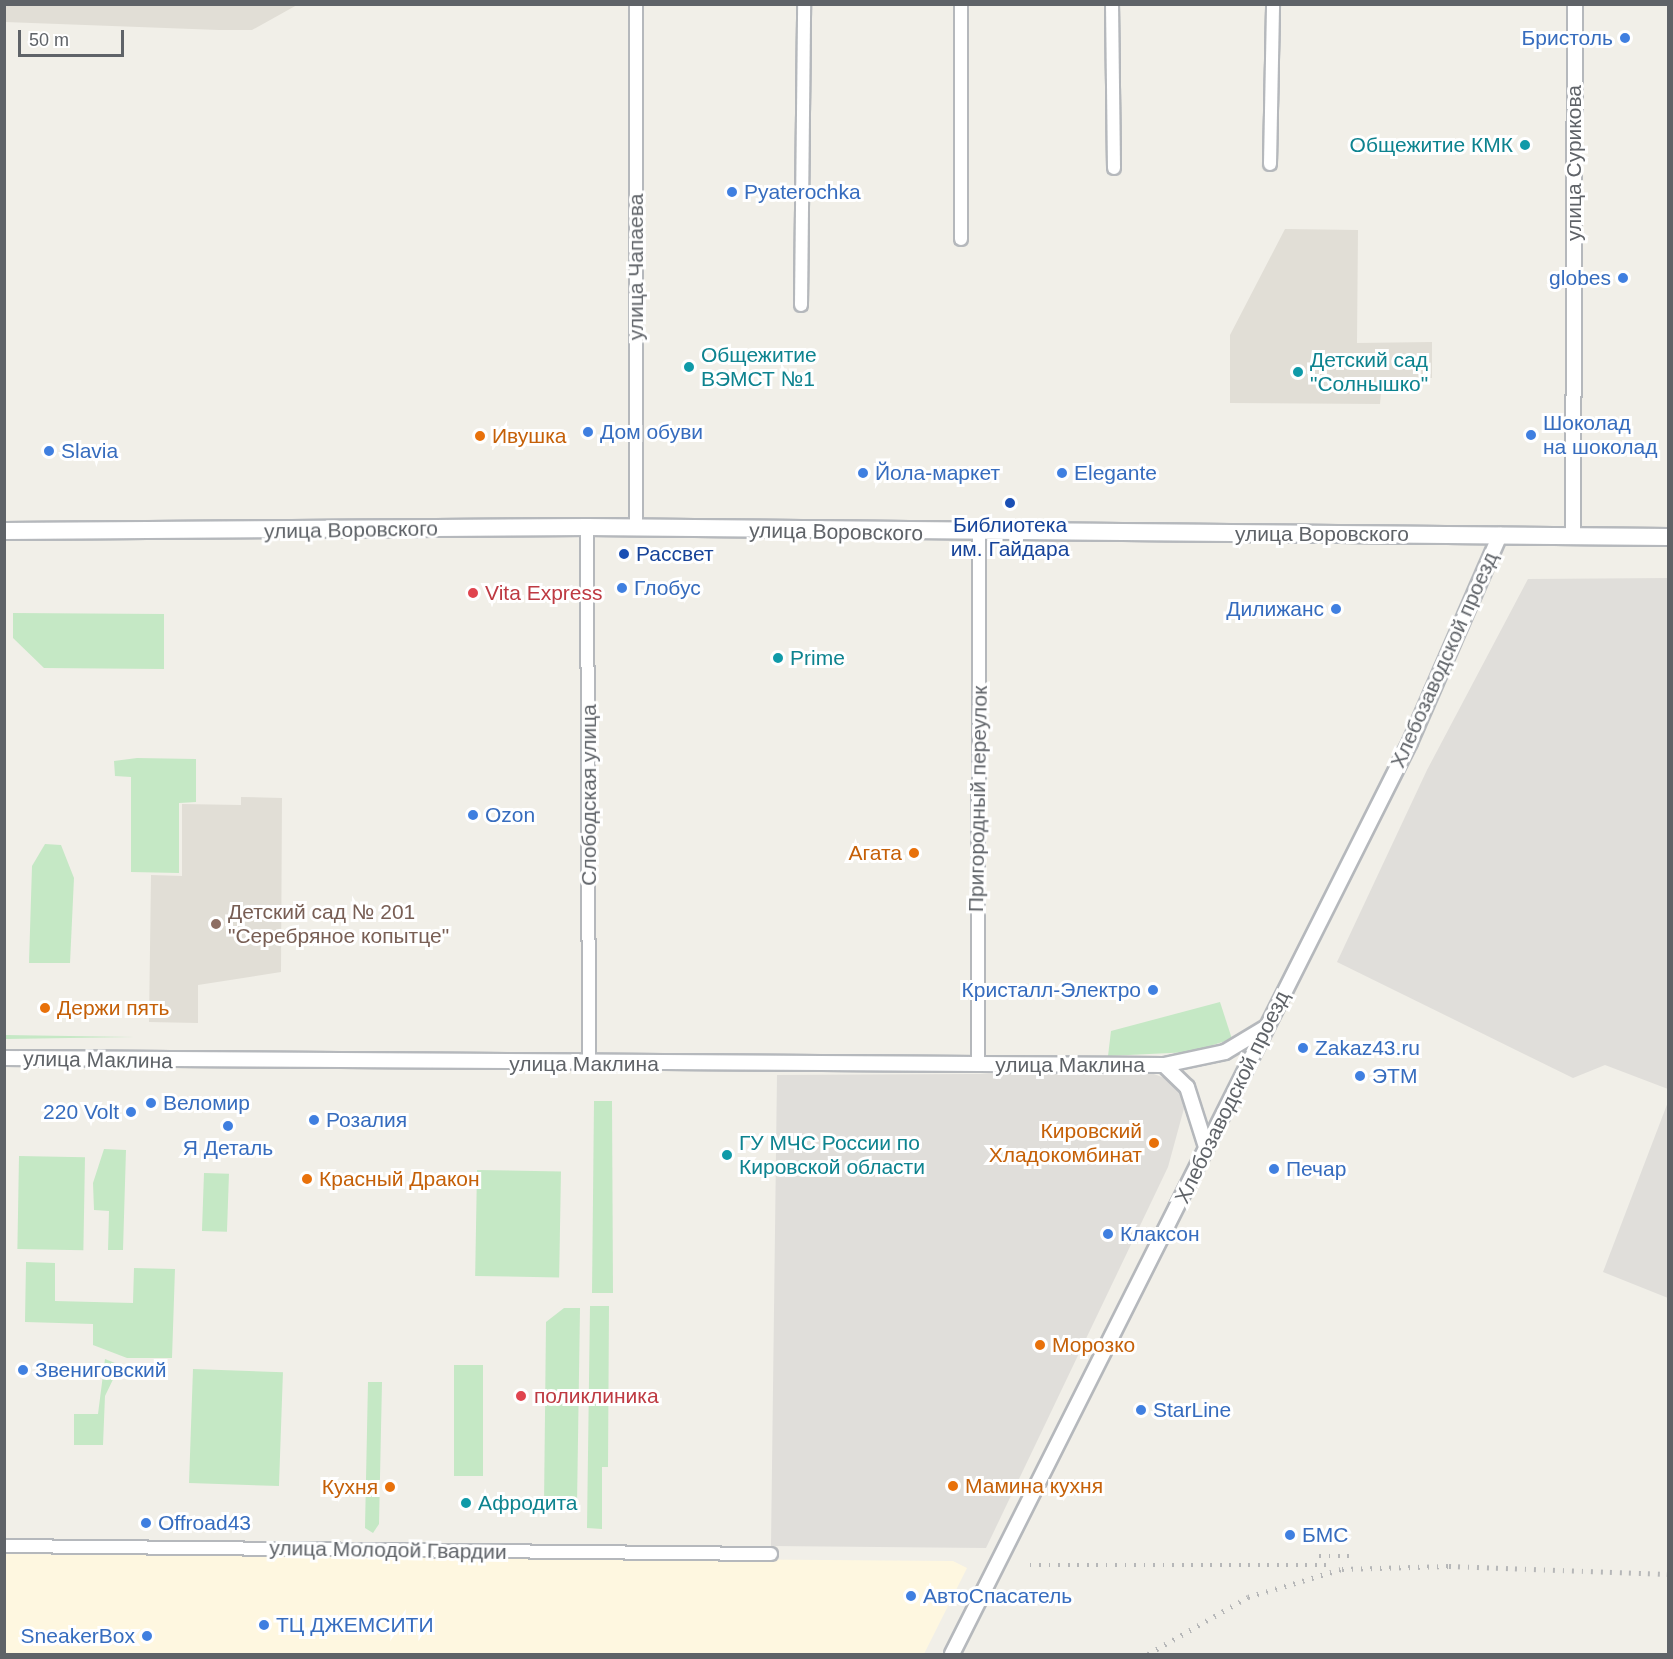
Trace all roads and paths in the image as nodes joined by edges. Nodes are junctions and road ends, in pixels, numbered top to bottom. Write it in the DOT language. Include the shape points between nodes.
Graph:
graph roads {
  1 [pos="636,4"];
  2 [pos="804,4"];
  3 [pos="961,4"];
  4 [pos="1112,4"];
  5 [pos="1273,4"];
  6 [pos="1575,4"];
  7 [pos="1270,164"];
  8 [pos="1114,168"];
  9 [pos="961,239"];
  10 [pos="801,305"];
  11 [pos="587,527"];
  12 [pos="636,529"];
  13 [pos="4,531"];
  14 [pos="979,533"];
  15 [pos="1500,535"];
  16 [pos="1573,537"];
  17 [pos="1668,537"];
  18 [pos="1264,1028"];
  19 [pos="4,1058"];
  20 [pos="589,1064"];
  21 [pos="978,1065"];
  22 [pos="1164,1065"];
  23 [pos="1206,1147"];
  24 [pos="4,1545"];
  25 [pos="771,1554"];
  26 [pos="952,1654"];
  1 -- 12 [label="street, улица Чапаева"];
  2 -- 10 [label="street"];
  3 -- 9 [label="street"];
  4 -- 8 [label="street"];
  5 -- 7 [label="street"];
  6 -- 16 [label="street, улица Сурикова"];
  11 -- 12 [label="main road, улица Воровского"];
  11 -- 13 [label="main road, улица Воровского"];
  11 -- 20 [label="street, Слободская улица"];
  12 -- 14 [label="main road, улица Воровского"];
  14 -- 15 [label="main road, улица Воровского"];
  14 -- 21 [label="street, Пригородный переулок"];
  15 -- 16 [label="main road, улица Воровского"];
  15 -- 18 [label="street, Хлебозаводской проезд" via="1410,742"];
  16 -- 17 [label="main road, улица Воровского"];
  18 -- 22 [label="street, улица Маклина" via="1226,1052"];
  18 -- 23 [label="street, Хлебозаводской проезд"];
  19 -- 20 [label="street, улица Маклина"];
  20 -- 21 [label="street, улица Маклина"];
  21 -- 22 [label="street, улица Маклина"];
  22 -- 23 [label="street, улица Маклина" via="1187,1087"];
  23 -- 26 [label="street, Хлебозаводской проезд"];
  24 -- 25 [label="street, улица Молодой Гвардии"];
}
